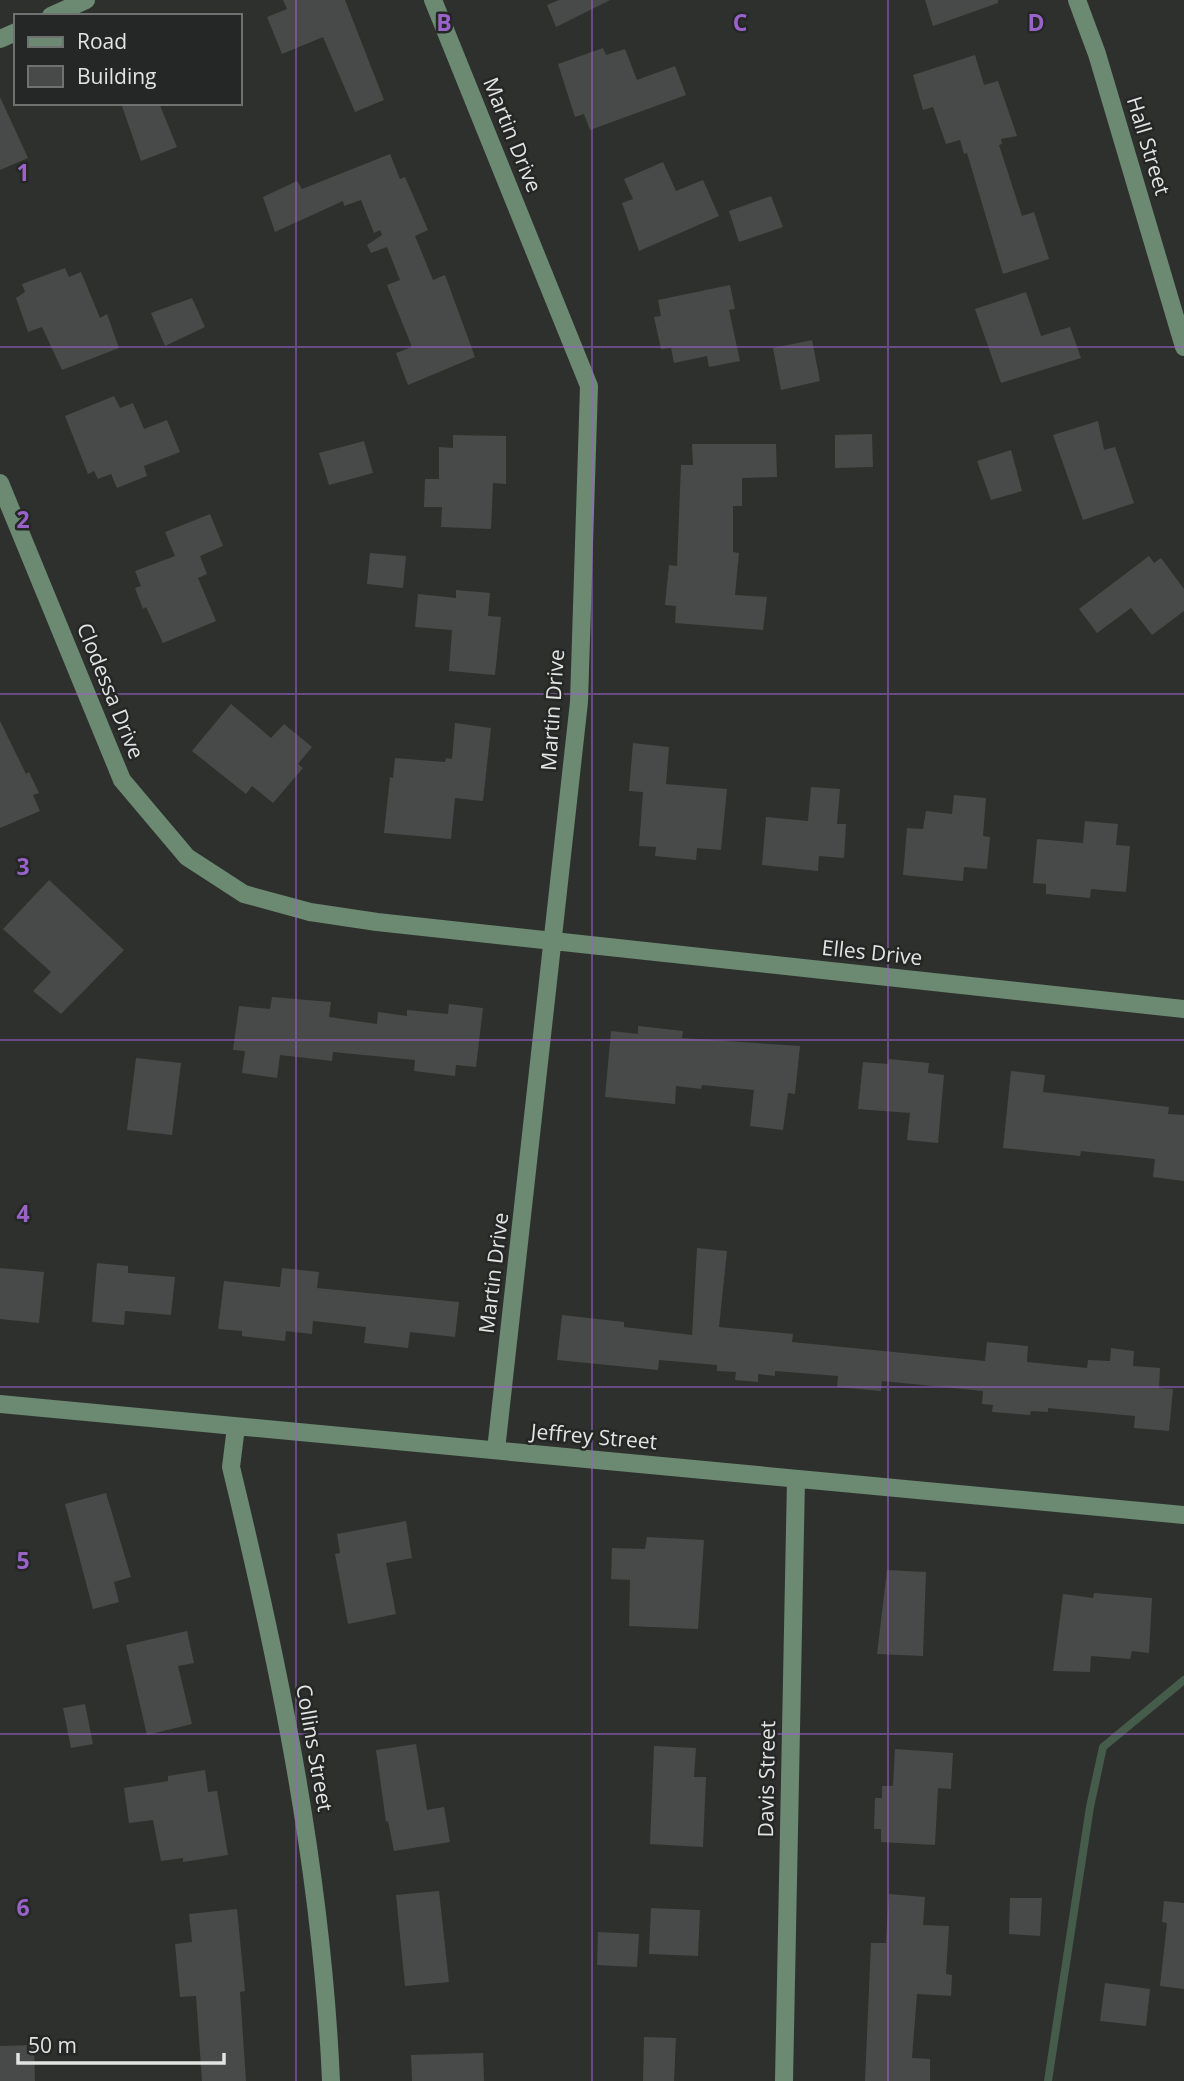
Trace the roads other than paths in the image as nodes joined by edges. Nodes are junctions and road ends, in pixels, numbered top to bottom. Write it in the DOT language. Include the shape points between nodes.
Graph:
graph roads {
  1 [pos="86,0"];
  2 [pos="433,0"];
  3 [pos="1077,0"];
  4 [pos="55,14"];
  5 [pos="1184,347"];
  6 [pos="0,483"];
  7 [pos="555,942"];
  8 [pos="1184,1009"];
  9 [pos="0,1404"];
  10 [pos="236,1427"];
  11 [pos="496,1450"];
  12 [pos="796,1479"];
  13 [pos="1184,1515"];
  14 [pos="331,2081"];
  15 [pos="784,2081"];
  1 -- 4 [label="street"];
  2 -- 7 [label="street, Martin Drive" via="589,386 579,702"];
  3 -- 5 [label="street, Hall Street"];
  6 -- 7 [label="street, Clodessa Drive" via="122,780 187,857 244,894 310,912"];
  7 -- 8 [label="street, Elles Drive"];
  7 -- 11 [label="street, Martin Drive"];
  9 -- 10 [label="street, Jeffrey Street"];
  10 -- 11 [label="street, Jeffrey Street"];
  10 -- 14 [label="street, Collins Street" via="231,1467 294,1754 321,1932"];
  11 -- 12 [label="street, Jeffrey Street"];
  12 -- 13 [label="street, Jeffrey Street"];
  12 -- 15 [label="street, Davis Street"];
}
